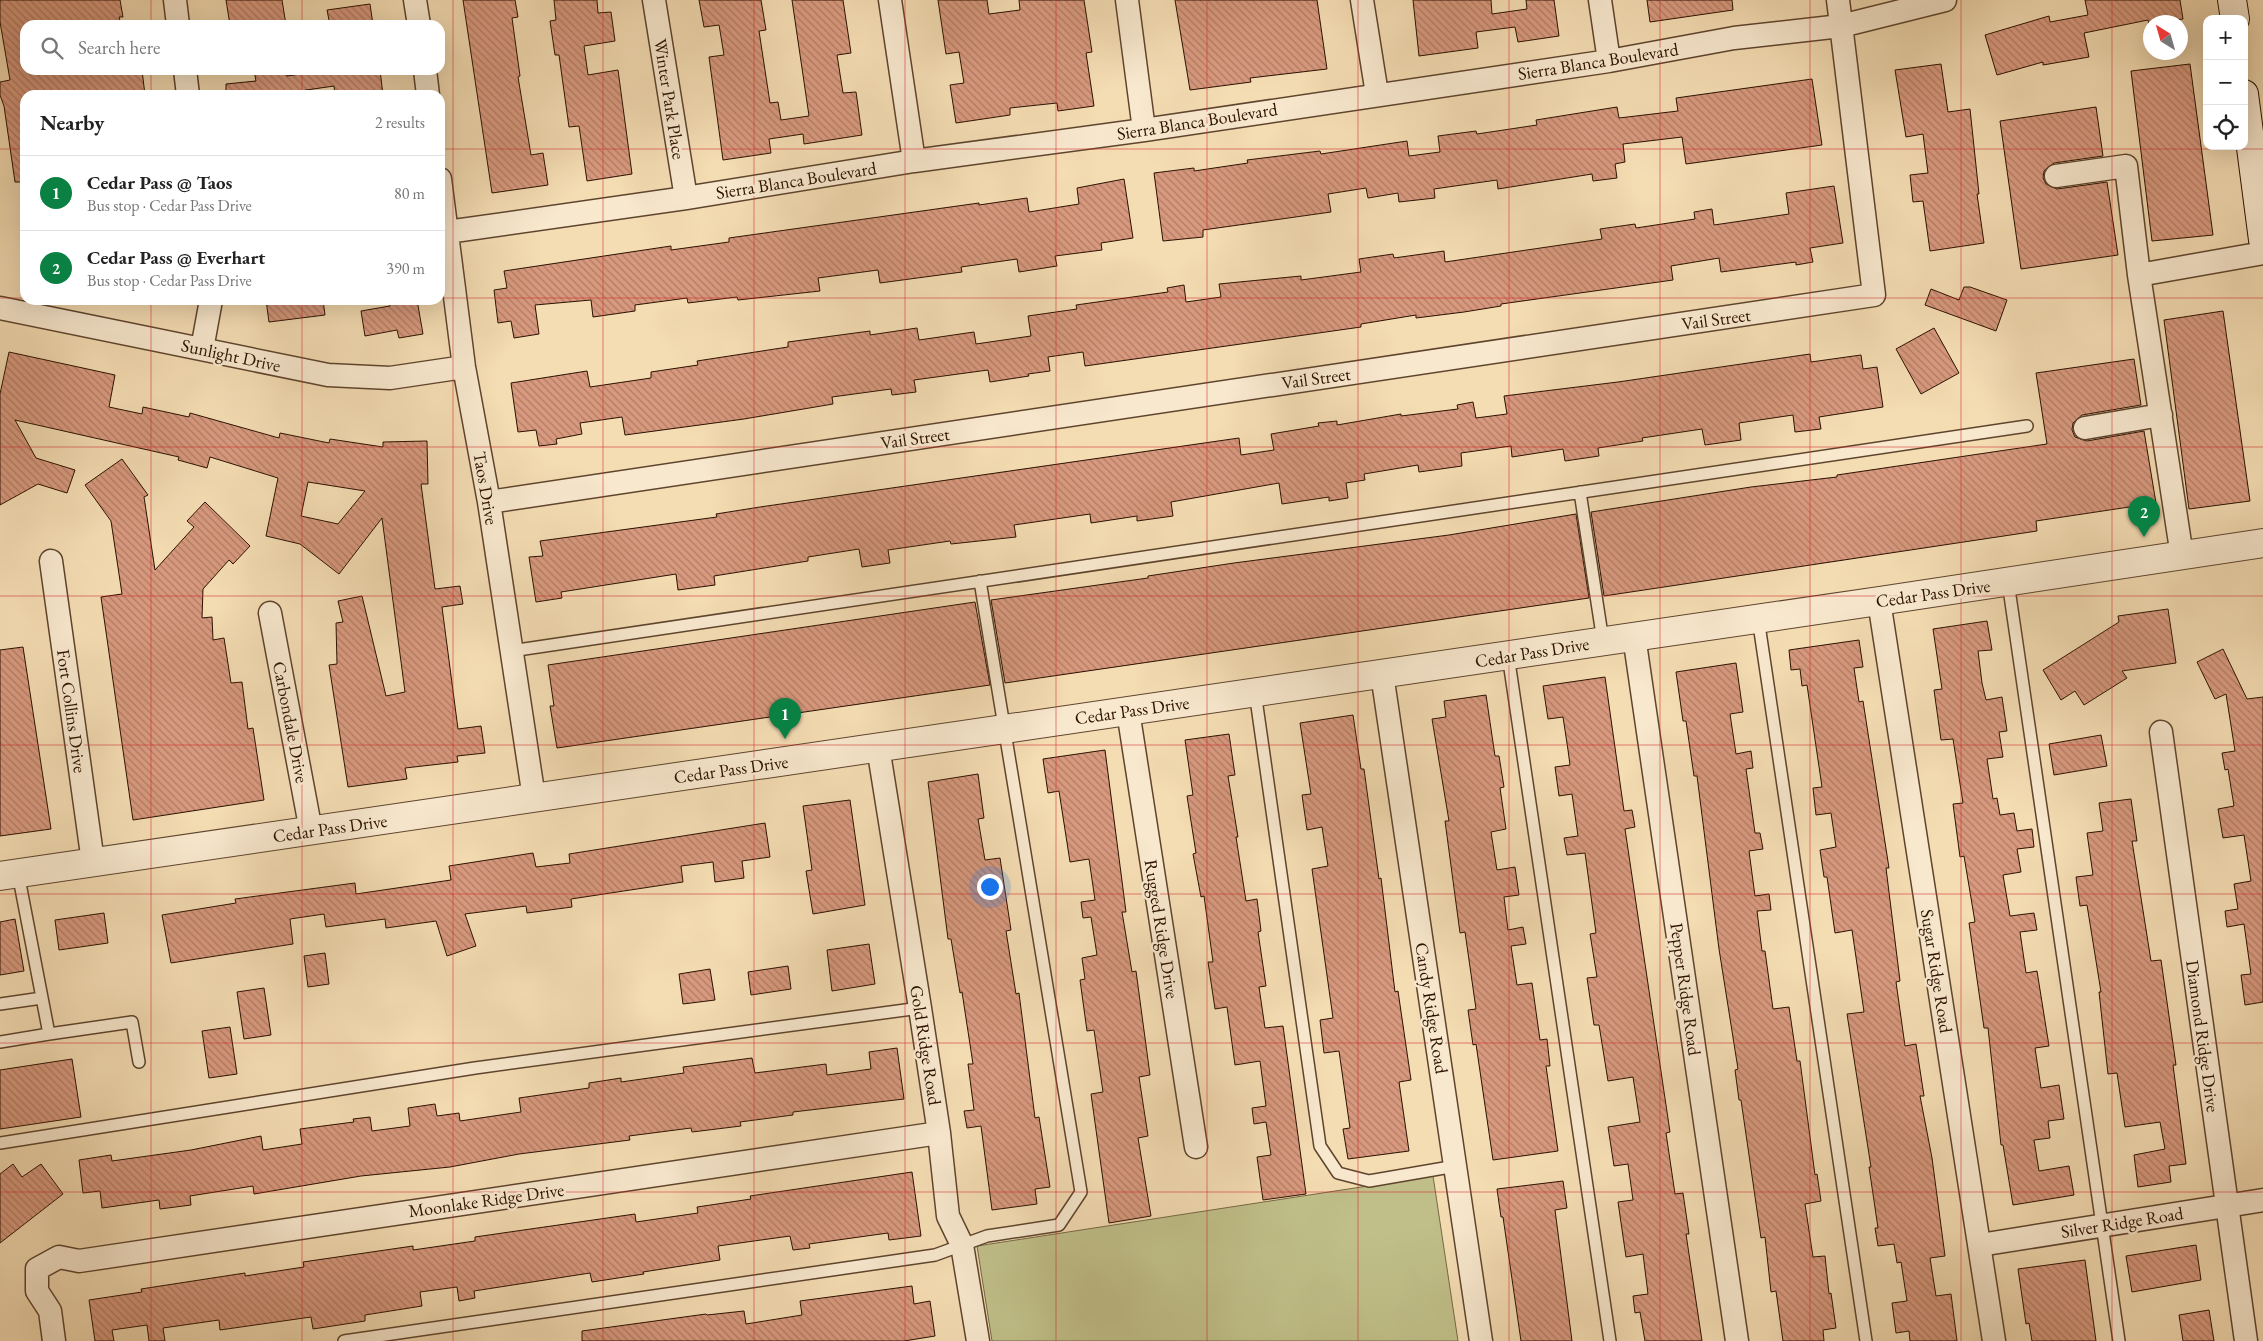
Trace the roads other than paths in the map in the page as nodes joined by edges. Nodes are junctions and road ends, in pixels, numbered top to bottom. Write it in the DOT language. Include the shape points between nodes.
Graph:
graph roads {
  1 [pos="175,0"];
  2 [pos="415,0"];
  3 [pos="654,0"];
  4 [pos="890,0"];
  5 [pos="1127,0"];
  6 [pos="1362,0"];
  7 [pos="1600,0"];
  8 [pos="1838,0"];
  9 [pos="1945,0"];
  10 [pos="2232,0"];
  11 [pos="2234,15"];
  12 [pos="177,20"];
  13 [pos="418,20"];
  14 [pos="1842,26"];
  15 [pos="1610,61"];
  16 [pos="186,75"];
  17 [pos="426,75"];
  18 [pos="187,90"];
  19 [pos="427,90"];
  20 [pos="1377,94"];
  21 [pos="2245,105"];
  22 [pos="1144,130"];
  23 [pos="914,161"];
  24 [pos="2056,176"];
  25 [pos="686,198"];
  26 [pos="445,217"];
  27 [pos="447,232"];
  28 [pos="2263,240"];
  29 [pos="2263,253"];
  30 [pos="2140,275"];
  31 [pos="210,305"];
  32 [pos="0,308"];
  33 [pos="202,349"];
  34 [pos="464,367"];
  35 [pos="2162,415"];
  36 [pos="2027,426"];
  37 [pos="2085,428"];
  38 [pos="1580,492"];
  39 [pos="489,502"];
  40 [pos="2263,543"];
  41 [pos="2182,556"];
  42 [pos="51,561"];
  43 [pos="980,581"];
  44 [pos="2008,582"];
  45 [pos="1879,602"];
  46 [pos="270,613"];
  47 [pos="1758,618"];
  48 [pos="1634,636"];
  49 [pos="1603,641"];
  50 [pos="511,651"];
  51 [pos="1508,655"];
  52 [pos="1382,674"];
  53 [pos="1255,692"];
  54 [pos="1128,711"];
  55 [pos="1004,728"];
  56 [pos="2161,732"];
  57 [pos="878,747"];
  58 [pos="534,798"];
  59 [pos="311,831"];
  60 [pos="93,862"];
  61 [pos="9,874"];
  62 [pos="42,998"];
  63 [pos="0,1004"];
  64 [pos="920,1008"];
  65 [pos="49,1034"];
  66 [pos="0,1042"];
  67 [pos="139,1062"];
  68 [pos="939,1132"];
  69 [pos="0,1143"];
  70 [pos="1196,1147"];
  71 [pos="1456,1166"];
  72 [pos="2263,1200"];
  73 [pos="2227,1205"];
  74 [pos="2102,1226"];
  75 [pos="962,1245"];
  76 [pos="1980,1245"];
  77 [pos="54,1341"];
  78 [pos="344,1341"];
  79 [pos="978,1341"];
  80 [pos="1481,1341"];
  81 [pos="1610,1341"];
  82 [pos="1737,1341"];
  83 [pos="1866,1341"];
  84 [pos="1994,1341"];
  85 [pos="2119,1341"];
  86 [pos="2246,1341"];
  1 -- 12 [label="street"];
  2 -- 13 [label="street"];
  3 -- 25 [label="street, Winter Park Place"];
  4 -- 23 [label="street"];
  5 -- 22 [label="street"];
  6 -- 20 [label="street"];
  7 -- 15 [label="street"];
  8 -- 14 [label="street"];
  9 -- 14 [label="street, Sierra Blanca Boulevard"];
  10 -- 11 [label="street"];
  14 -- 15 [label="street, Sierra Blanca Boulevard" via="1734,38"];
  14 -- 39 [label="street, Vail Street" via="1874,295"];
  15 -- 20 [label="street, Sierra Blanca Boulevard"];
  16 -- 18 [label="street"];
  17 -- 19 [label="street"];
  20 -- 22 [label="street, Sierra Blanca Boulevard"];
  21 -- 28 [label="street"];
  22 -- 23 [label="street, Sierra Blanca Boulevard"];
  23 -- 25 [label="street, Sierra Blanca Boulevard"];
  24 -- 30 [label="street" via="2126,166"];
  25 -- 27 [label="street, Sierra Blanca Boulevard"];
  26 -- 27 [label="street, Taos Drive"];
  27 -- 34 [label="street, Taos Drive"];
  29 -- 30 [label="street"];
  30 -- 35 [label="street"];
  31 -- 33 [label="street"];
  32 -- 33 [label="street, Sunlight Drive"];
  33 -- 34 [label="street, Sunlight Drive" via="337,375 390,378"];
  34 -- 39 [label="street, Taos Drive"];
  35 -- 37 [label="street"];
  35 -- 41 [label="street"];
  36 -- 38 [label="lane"];
  38 -- 43 [label="lane"];
  38 -- 49 [label="lane"];
  39 -- 50 [label="street, Taos Drive"];
  40 -- 41 [label="street, Cedar Pass Drive"];
  41 -- 44 [label="street, Cedar Pass Drive"];
  42 -- 60 [label="street, Fort Collins Drive"];
  43 -- 50 [label="lane"];
  43 -- 55 [label="lane"];
  44 -- 45 [label="street, Cedar Pass Drive"];
  44 -- 74 [label="lane"];
  45 -- 47 [label="street, Cedar Pass Drive"];
  45 -- 76 [label="street, Sugar Ridge Road"];
  46 -- 59 [label="street, Carbondale Drive"];
  47 -- 48 [label="street, Cedar Pass Drive"];
  47 -- 83 [label="lane"];
  48 -- 49 [label="street, Cedar Pass Drive"];
  48 -- 82 [label="street, Pepper Ridge Road"];
  49 -- 51 [label="street, Cedar Pass Drive"];
  50 -- 58 [label="street, Taos Drive"];
  51 -- 52 [label="street, Cedar Pass Drive"];
  51 -- 81 [label="lane"];
  52 -- 53 [label="street, Cedar Pass Drive"];
  52 -- 71 [label="street, Candy Ridge Road"];
  53 -- 54 [label="street, Cedar Pass Drive"];
  53 -- 71 [label="lane" via="1320,1146 1338,1173 1369,1182"];
  54 -- 55 [label="street, Cedar Pass Drive"];
  54 -- 70 [label="street, Rugged Ridge Drive"];
  55 -- 57 [label="street, Cedar Pass Drive"];
  55 -- 75 [label="lane" via="1080,1192 1059,1225 987,1236"];
  56 -- 73 [label="street, Diamond Ridge Drive"];
  57 -- 58 [label="street, Cedar Pass Drive"];
  57 -- 64 [label="street, Gold Ridge Road"];
  58 -- 59 [label="street, Cedar Pass Drive"];
  59 -- 60 [label="street, Cedar Pass Drive"];
  60 -- 61 [label="street, Cedar Pass Drive"];
  61 -- 62 [label="lane"];
  62 -- 63 [label="lane"];
  62 -- 65 [label="lane"];
  64 -- 68 [label="street, Gold Ridge Road"];
  64 -- 69 [label="lane" via="476,1068"];
  65 -- 66 [label="lane"];
  65 -- 67 [label="lane" via="132,1022"];
  68 -- 75 [label="street, Gold Ridge Road" via="948,1216"];
  68 -- 77 [label="street, Moonlake Ridge Drive" via="79,1261 59,1257 37,1269 37,1291 50,1311"];
  71 -- 80 [label="street, Candy Ridge Road"];
  72 -- 73 [label="street, Silver Ridge Road"];
  73 -- 74 [label="street, Silver Ridge Road"];
  73 -- 86 [label="street, Diamond Ridge Drive"];
  74 -- 76 [label="street, Silver Ridge Road"];
  74 -- 85 [label="lane"];
  75 -- 78 [label="lane" via="935,1255"];
  75 -- 79 [label="street, Gold Ridge Road"];
  76 -- 84 [label="street, Sugar Ridge Road"];
}
